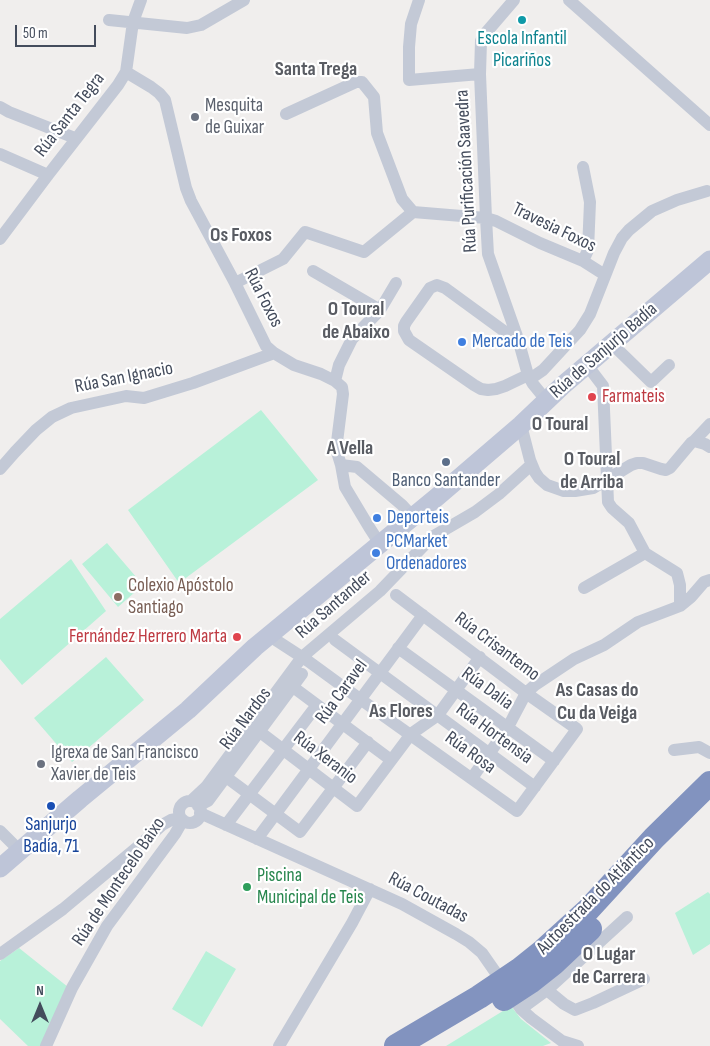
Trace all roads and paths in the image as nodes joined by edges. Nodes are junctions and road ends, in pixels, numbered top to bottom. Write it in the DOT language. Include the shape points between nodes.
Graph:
graph roads {
  1 [pos="141,0"];
  2 [pos="244,0"];
  3 [pos="419,0"];
  4 [pos="514,0"];
  5 [pos="569,0"];
  6 [pos="109,20"];
  7 [pos="133,22"];
  8 [pos="126,72"];
  9 [pos="480,74"];
  10 [pos="0,107"];
  11 [pos="286,114"];
  12 [pos="710,125"];
  13 [pos="76,138"];
  14 [pos="0,154"];
  15 [pos="583,167"];
  16 [pos="48,175"];
  17 [pos="707,191"];
  18 [pos="413,212"];
  19 [pos="486,218"];
  20 [pos="0,239"];
  21 [pos="710,260"];
  22 [pos="583,261"];
  23 [pos="313,271"];
  24 [pos="605,275"];
  25 [pos="235,283"];
  26 [pos="396,283"];
  27 [pos="380,310"];
  28 [pos="518,339"];
  29 [pos="612,344"];
  30 [pos="274,353"];
  31 [pos="669,364"];
  32 [pos="587,365"];
  33 [pos="529,377"];
  34 [pos="335,381"];
  35 [pos="546,400"];
  36 [pos="521,424"];
  37 [pos="710,424"];
  38 [pos="694,441"];
  39 [pos="710,447"];
  40 [pos="341,465"];
  41 [pos="531,465"];
  42 [pos="0,470"];
  43 [pos="607,480"];
  44 [pos="413,517"];
  45 [pos="380,544"];
  46 [pos="645,552"];
  47 [pos="710,580"];
  48 [pos="584,588"];
  49 [pos="396,595"];
  50 [pos="680,606"];
  51 [pos="423,614"];
  52 [pos="268,635"];
  53 [pos="335,640"];
  54 [pos="398,648"];
  55 [pos="302,657"];
  56 [pos="480,657"];
  57 [pos="380,672"];
  58 [pos="302,674"];
  59 [pos="293,687"];
  60 [pos="456,690"];
  61 [pos="526,693"];
  62 [pos="360,699"];
  63 [pos="318,705"];
  64 [pos="438,715"];
  65 [pos="342,723"];
  66 [pos="508,728"];
  67 [pos="260,732"];
  68 [pos="411,734"];
  69 [pos="368,742"];
  70 [pos="284,750"];
  71 [pos="674,750"];
  72 [pos="490,753"];
  73 [pos="710,753"];
  74 [pos="392,760"];
  75 [pos="554,760"];
  76 [pos="309,769"];
  77 [pos="226,777"];
  78 [pos="472,778"];
  79 [pos="710,783"];
  80 [pos="535,787"];
  81 [pos="334,788"];
  82 [pos="250,794"];
  83 [pos="710,805"];
  84 [pos="196,807"];
  85 [pos="275,814"];
  86 [pos="182,819"];
  87 [pos="226,826"];
  88 [pos="0,831"];
  89 [pos="257,839"];
  90 [pos="20,850"];
  91 [pos="0,868"];
  92 [pos="370,889"];
  93 [pos="627,917"];
  94 [pos="0,954"];
  95 [pos="644,979"];
  96 [pos="547,990"];
  97 [pos="520,1007"];
  98 [pos="561,1043"];
  99 [pos="46,1046"];
  100 [pos="279,1046"];
  101 [pos="396,1046"];
  102 [pos="428,1046"];
  103 [pos="578,1046"];
  1 -- 7 [label="street, Rúa Santa Tegra"];
  2 -- 7 [label="street" via="201,25 187,28"];
  3 -- 9 [label="street" via="411,24 409,80"];
  4 -- 9 [label="street, Rúa Purificación Saavedra" via="481,41"];
  5 -- 12 [label="street"];
  6 -- 7 [label="street"];
  7 -- 8 [label="street, Rúa Santa Tegra"];
  8 -- 13 [label="street, Rúa Santa Tegra"];
  8 -- 25 [label="street, Rúa Foxos" via="165,100 186,188"];
  9 -- 19 [label="street, Rúa Purificación Saavedra"];
  10 -- 13 [label="street"];
  11 -- 18 [label="street" via="362,82 374,97 377,133 402,199"];
  13 -- 16 [label="street, Rúa Santa Tegra"];
  14 -- 16 [label="street"];
  15 -- 22 [label="street" via="590,202 588,250"];
  16 -- 20 [label="street, Rúa Santa Tegra"];
  17 -- 24 [label="street" via="652,211 622,238"];
  18 -- 19 [label="street, Travesia Foxos"];
  18 -- 25 [label="street" via="364,252 305,232 283,259"];
  19 -- 22 [label="street, Travesia Foxos"];
  19 -- 28 [label="street, Rúa Purificación Saavedra" via="488,254"];
  21 -- 29 [label="main road, Rúa de Sanjurjo Badía"];
  22 -- 24 [label="street, Travesia Foxos"];
  23 -- 27 [label="street"];
  24 -- 33 [label="street" via="580,330 543,370"];
  25 -- 30 [label="street, Rúa Foxos" via="266,346"];
  26 -- 27 [label="street"];
  27 -- 34 [label="street" via="352,339"];
  28 -- 33 [label="street, Rúa Purificación Saavedra"];
  28 -- 33 [label="street" via="437,285 430,288 404,326 409,340 481,389 496,389"];
  29 -- 31 [label="street" via="651,382"];
  29 -- 32 [label="main road, Rúa de Sanjurjo Badía"];
  30 -- 34 [label="street, Rúa Foxos" via="294,365"];
  30 -- 42 [label="street, Rúa San Ignacio" via="144,398 126,396 71,408 36,430"];
  32 -- 35 [label="main road, Rúa de Sanjurjo Badía"];
  32 -- 43 [label="street" via="603,386"];
  33 -- 35 [label="street, Rúa Purificación Saavedra"];
  34 -- 40 [label="street" via="342,387 343,394 336,442"];
  35 -- 36 [label="main road, Rúa de Sanjurjo Badía"];
  36 -- 41 [label="street"];
  36 -- 44 [label="main road, Rúa de Sanjurjo Badía"];
  37 -- 38 [label="street"];
  38 -- 39 [label="street"];
  38 -- 43 [label="street" via="666,470 637,463"];
  40 -- 44 [label="street" via="357,467"];
  40 -- 45 [label="street" via="345,487"];
  41 -- 43 [label="street" via="547,485 564,491 593,488"];
  41 -- 55 [label="street, Rúa Santander" via="475,512 432,537 380,591"];
  43 -- 46 [label="street" via="608,502 629,523"];
  44 -- 45 [label="main road, Rúa de Sanjurjo Badía"];
  45 -- 52 [label="main road, Rúa de Sanjurjo Badía"];
  46 -- 48 [label="street"];
  46 -- 50 [label="street" via="677,574"];
  47 -- 50 [label="street"];
  49 -- 51 [label="street, Rúa Crisantemo"];
  50 -- 61 [label="street" via="638,622 604,645 574,659"];
  51 -- 54 [label="street, Rúa Caravel"];
  51 -- 56 [label="street, Rúa Crisantemo"];
  52 -- 55 [label="street"];
  52 -- 90 [label="main road, Rúa de Sanjurjo Badía" via="188,710"];
  53 -- 57 [label="street, Rúa Hortensia"];
  54 -- 57 [label="street, Rúa Caravel"];
  54 -- 60 [label="street, Rúa Dalia"];
  55 -- 62 [label="street, Rúa Rosa"];
  55 -- 84 [label="street, Rúa Santander" via="206,787"];
  56 -- 60 [label="street, Rúa Xeranio"];
  56 -- 61 [label="street, Rúa Crisantemo"];
  57 -- 62 [label="street, Rúa Caravel"];
  57 -- 64 [label="street, Rúa Hortensia"];
  58 -- 59 [label="street, Rúa Nardos"];
  59 -- 63 [label="street"];
  59 -- 67 [label="street, Rúa Nardos"];
  60 -- 64 [label="street, Rúa Xeranio"];
  60 -- 66 [label="street, Rúa Dalia"];
  61 -- 66 [label="street"];
  61 -- 75 [label="street, Rúa Crisantemo" via="577,729"];
  62 -- 65 [label="street, Rúa Caravel"];
  62 -- 68 [label="street, Rúa Rosa"];
  63 -- 65 [label="street"];
  63 -- 70 [label="street"];
  64 -- 68 [label="street, Rúa Xeranio"];
  64 -- 72 [label="street, Rúa Hortensia"];
  65 -- 69 [label="street"];
  65 -- 76 [label="street, Rúa Caravel"];
  66 -- 72 [label="street"];
  66 -- 75 [label="street, Rúa Dalia"];
  67 -- 70 [label="street, Rúa Xeranio"];
  67 -- 77 [label="street, Rúa Nardos"];
  68 -- 74 [label="street, Rúa Xeranio"];
  68 -- 78 [label="street, Rúa Rosa"];
  69 -- 74 [label="street"];
  69 -- 81 [label="street"];
  70 -- 76 [label="street, Rúa Xeranio"];
  70 -- 82 [label="street"];
  71 -- 73 [label="street" via="699,747"];
  72 -- 78 [label="street"];
  72 -- 80 [label="street, Rúa Hortensia"];
  74 -- 81 [label="street, Rúa Xeranio" via="357,806"];
  75 -- 80 [label="street"];
  76 -- 81 [label="street, Rúa Xeranio"];
  76 -- 85 [label="street, Rúa Caravel"];
  77 -- 82 [label="street"];
  77 -- 84 [label="street, Rúa Nardos" via="208,801"];
  78 -- 80 [label="street, Rúa Rosa" via="517,811"];
  79 -- 101 [label="highway, Autoestrada do Atlántico" via="588,910 544,950 479,997"];
  81 -- 85 [label="street" via="300,832"];
  82 -- 85 [label="street"];
  82 -- 87 [label="street"];
  83 -- 102 [label="highway, Autoestrada do Atlántico" via="554,963 488,1010"];
  84 -- 86 [label="street" via="183,804 179,811"];
  84 -- 86 [label="street" via="199,817 194,822"];
  84 -- 87 [label="street, Rúa Coutadas"];
  85 -- 89 [label="street, Rúa Caravel"];
  86 -- 94 [label="street" via="162,825 63,910"];
  86 -- 99 [label="street, Rúa de Montecelo Baixo" via="175,834 107,926 72,988"];
  87 -- 89 [label="street, Rúa Coutadas"];
  88 -- 90 [label="street"];
  89 -- 92 [label="street, Rúa Coutadas"];
  90 -- 91 [label="main road, Rúa de Sanjurjo Badía"];
  92 -- 97 [label="street, Rúa Coutadas" via="425,915 482,952"];
  92 -- 100 [label="street"];
  93 -- 96 [label="street"];
  95 -- 96 [label="street" via="575,1010"];
  96 -- 97 [label="street"];
  97 -- 98 [label="street, Rúa Coutadas"];
  98 -- 103 [label="street, Rúa Coutadas"];
}
